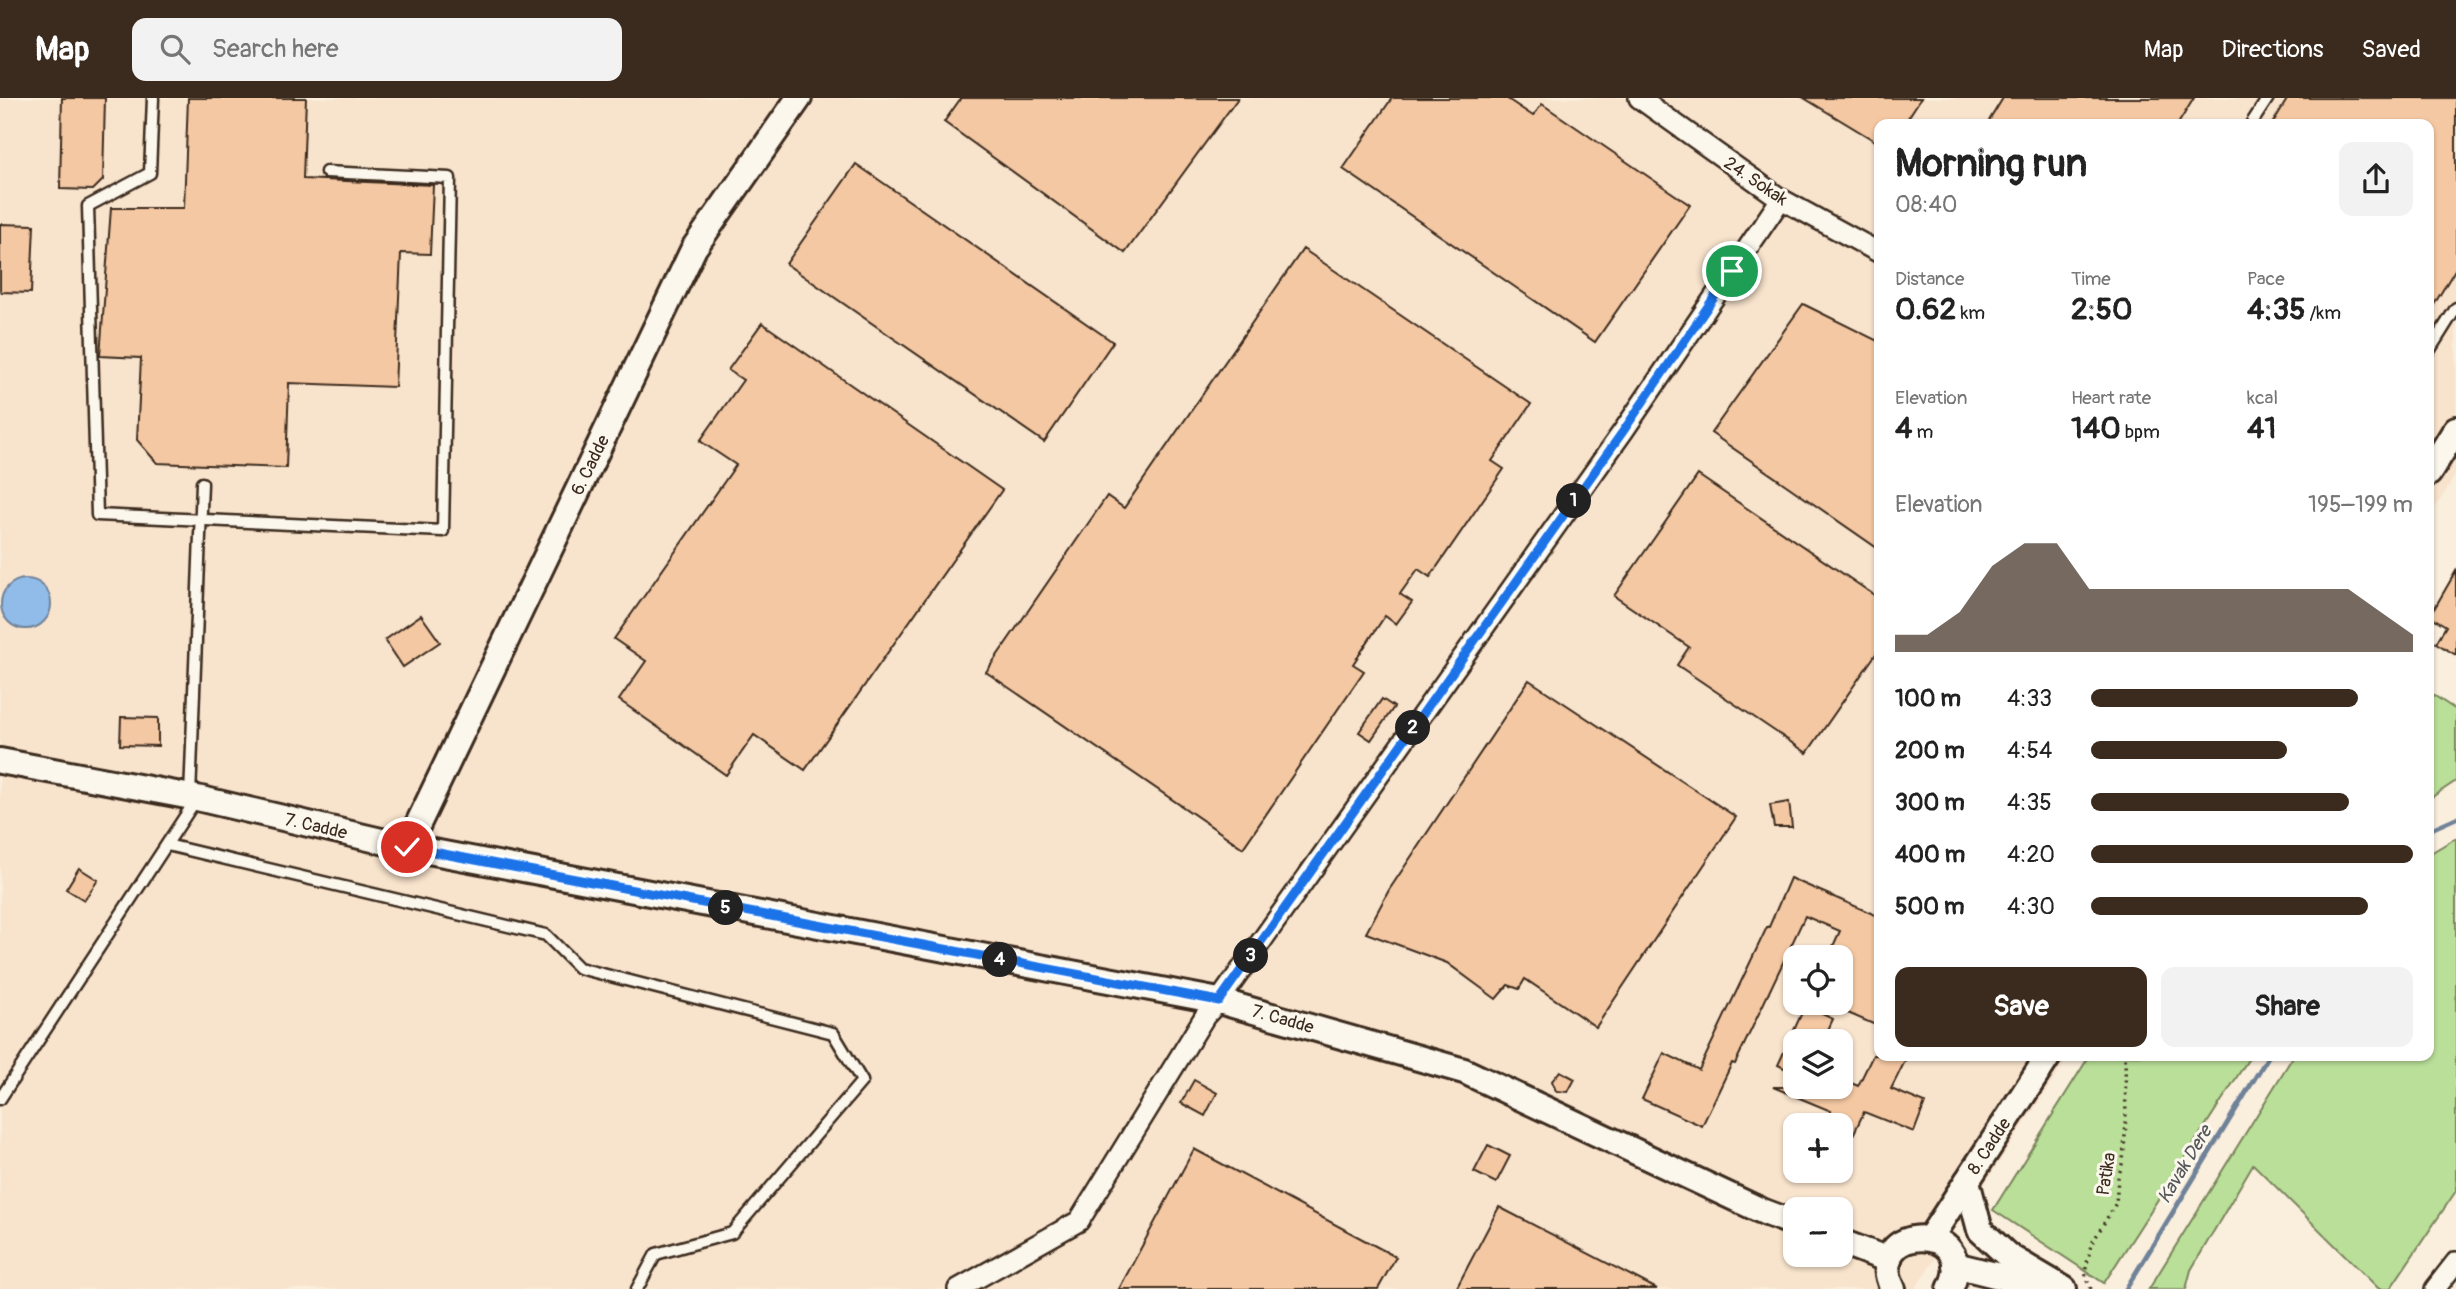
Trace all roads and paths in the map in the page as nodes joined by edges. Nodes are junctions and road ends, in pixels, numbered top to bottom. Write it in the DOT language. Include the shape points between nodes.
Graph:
graph roads {
  1 [pos="153,98"];
  2 [pos="799,98"];
  3 [pos="1639,98"];
  4 [pos="2268,98"];
  5 [pos="2254,119"];
  6 [pos="326,172"];
  7 [pos="1781,200"];
  8 [pos="1874,250"];
  9 [pos="2456,307"];
  10 [pos="2434,343"];
  11 [pos="2456,429"];
  12 [pos="2434,465"];
  13 [pos="202,483"];
  14 [pos="200,520"];
  15 [pos="0,761"];
  16 [pos="193,798"];
  17 [pos="167,845"];
  18 [pos="407,847"];
  19 [pos="1219,1001"];
  20 [pos="2045,1061"];
  21 [pos="2125,1061"];
  22 [pos="0,1099"];
  23 [pos="1966,1181"];
  24 [pos="1783,1219"];
  25 [pos="1930,1238"];
  26 [pos="1853,1246"];
  27 [pos="1889,1260"];
  28 [pos="2456,1262"];
  29 [pos="1953,1277"];
  30 [pos="637,1289"];
  31 [pos="958,1289"];
  32 [pos="1892,1289"];
  33 [pos="2035,1289"];
  34 [pos="2064,1289"];
  35 [pos="2091,1289"];
  36 [pos="2435,1289"];
  1 -- 14 [label="lane" via="150,173 88,206 97,515"];
  2 -- 18 [label="street, 6. Cadde" via="694,248"];
  3 -- 7 [label="street, 24. Sokak"];
  4 -- 5 [label="lane"];
  6 -- 14 [label="lane" via="450,178 443,531"];
  7 -- 8 [label="street, 24. Sokak"];
  7 -- 19 [label="street" via="1624,430"];
  9 -- 10 [label="lane"];
  11 -- 12 [label="street"];
  13 -- 14 [label="lane"];
  14 -- 16 [label="lane"];
  15 -- 16 [label="street, 7. Cadde"];
  16 -- 17 [label="lane"];
  16 -- 18 [label="street, 7. Cadde"];
  17 -- 22 [label="lane"];
  17 -- 30 [label="lane" via="546,934 579,968 832,1033 862,1081 732,1233 656,1254"];
  18 -- 19 [label="street, 7. Cadde"];
  19 -- 24 [label="street, 7. Cadde" via="1464,1071"];
  19 -- 31 [label="street" via="1205,1016 1079,1221"];
  20 -- 23 [label="street, 8. Cadde"];
  21 -- 35 [label="path, Patika" via="2123,1161 2116,1203 2091,1245 2085,1273"];
  23 -- 25 [label="street, 8. Cadde"];
  23 -- 34 [label="street" via="1980,1230 2008,1256"];
  25 -- 27 [label="street" via="1902,1243"];
  25 -- 29 [label="street" via="1948,1250"];
  26 -- 27 [label="street"];
  27 -- 32 [label="street"];
  28 -- 36 [label="street"];
  29 -- 33 [label="street" via="2007,1278"];
}
